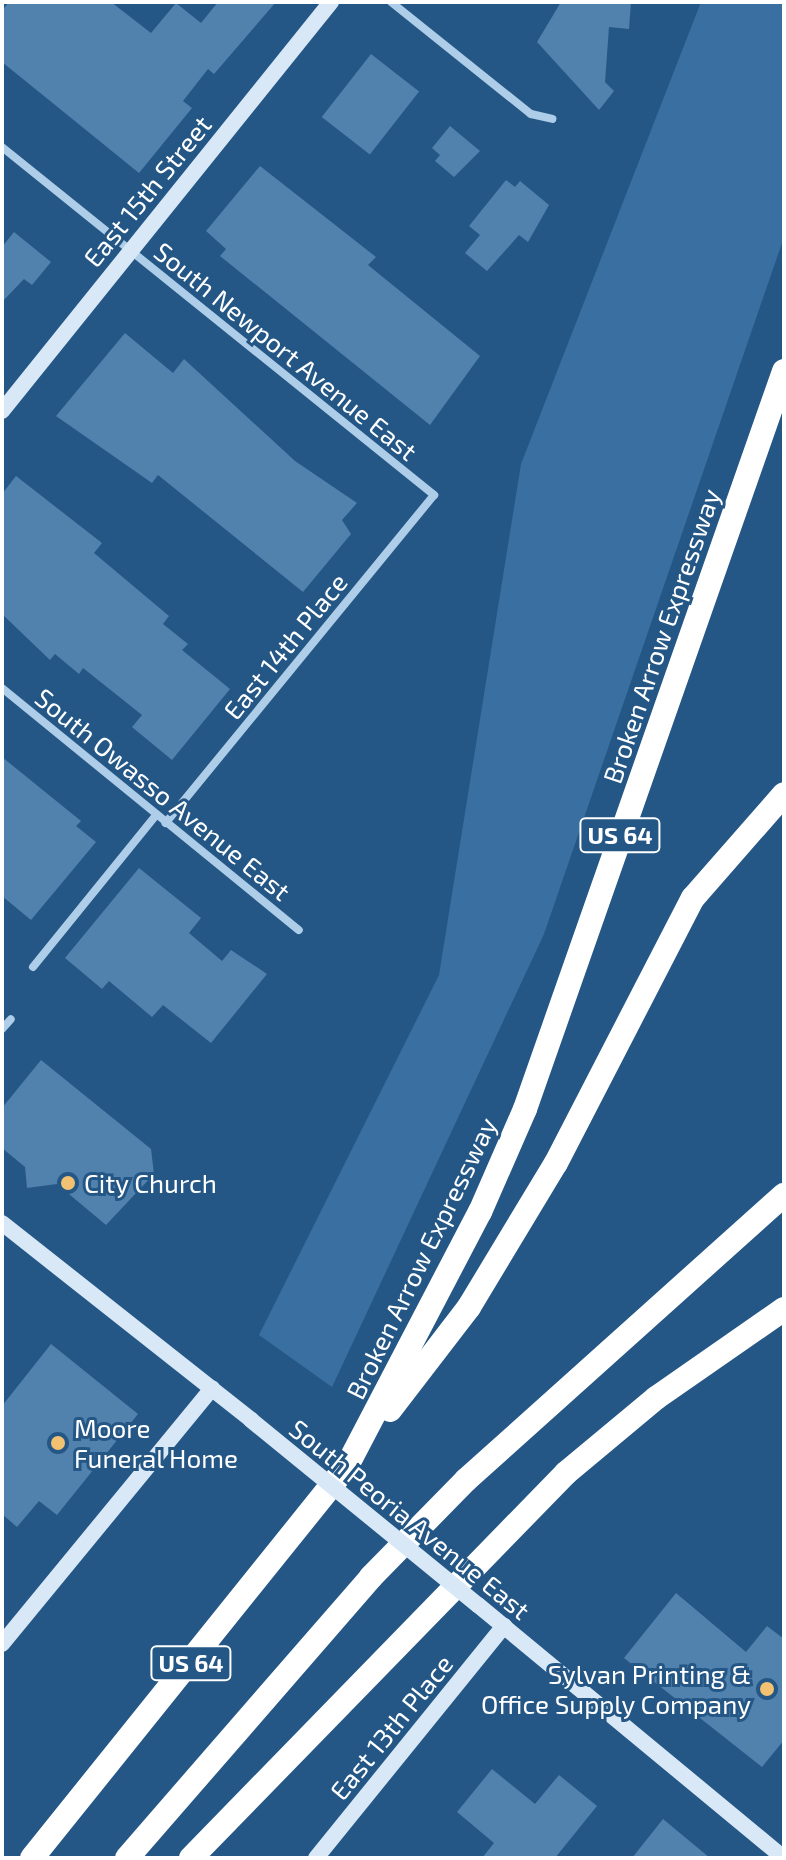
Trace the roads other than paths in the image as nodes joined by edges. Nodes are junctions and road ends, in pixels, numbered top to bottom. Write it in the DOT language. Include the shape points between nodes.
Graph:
graph roads {
  1 [pos="331,2"];
  2 [pos="391,2"];
  3 [pos="552,119"];
  4 [pos="2,147"];
  5 [pos="130,251"];
  6 [pos="784,371"];
  7 [pos="2,411"];
  8 [pos="434,495"];
  9 [pos="2,688"];
  10 [pos="784,794"];
  11 [pos="156,815"];
  12 [pos="166,823"];
  13 [pos="299,930"];
  14 [pos="33,967"];
  15 [pos="11,1019"];
  16 [pos="2,1029"];
  17 [pos="784,1195"];
  18 [pos="2,1223"];
  19 [pos="784,1309"];
  20 [pos="212,1388"];
  21 [pos="347,1466"];
  22 [pos="504,1626"];
  23 [pos="2,1644"];
  24 [pos="32,1858"];
  25 [pos="127,1858"];
  26 [pos="191,1858"];
  27 [pos="316,1858"];
  28 [pos="784,1858"];
  1 -- 5 [label="main road, East 15th Street"];
  2 -- 3 [label="street" via="531,114"];
  4 -- 5 [label="street, South Newport Avenue East"];
  5 -- 7 [label="main road, East 15th Street"];
  5 -- 8 [label="street, South Newport Avenue East"];
  6 -- 21 [label="highway, Broken Arrow Expressway / US 64" via="525,1109 480,1212"];
  8 -- 12 [label="street, East 14th Place"];
  9 -- 11 [label="street, South Owasso Avenue East"];
  10 -- 21 [label="highway" via="693,898 556,1163 477,1294"];
  11 -- 12 [label="street, South Owasso Avenue East"];
  11 -- 14 [label="street"];
  12 -- 13 [label="street, South Owasso Avenue East"];
  15 -- 16 [label="street"];
  17 -- 25 [label="highway, US 64" via="456,1491 371,1577"];
  18 -- 20 [label="main road, South Peoria Avenue East"];
  19 -- 26 [label="highway" via="656,1398 566,1473"];
  20 -- 22 [label="main road, South Peoria Avenue East, bridge"];
  20 -- 23 [label="main road"];
  21 -- 24 [label="highway, Broken Arrow Expressway / US 64"];
  22 -- 27 [label="main road, East 13th Place"];
  22 -- 28 [label="main road, South Peoria Avenue East"];
}
